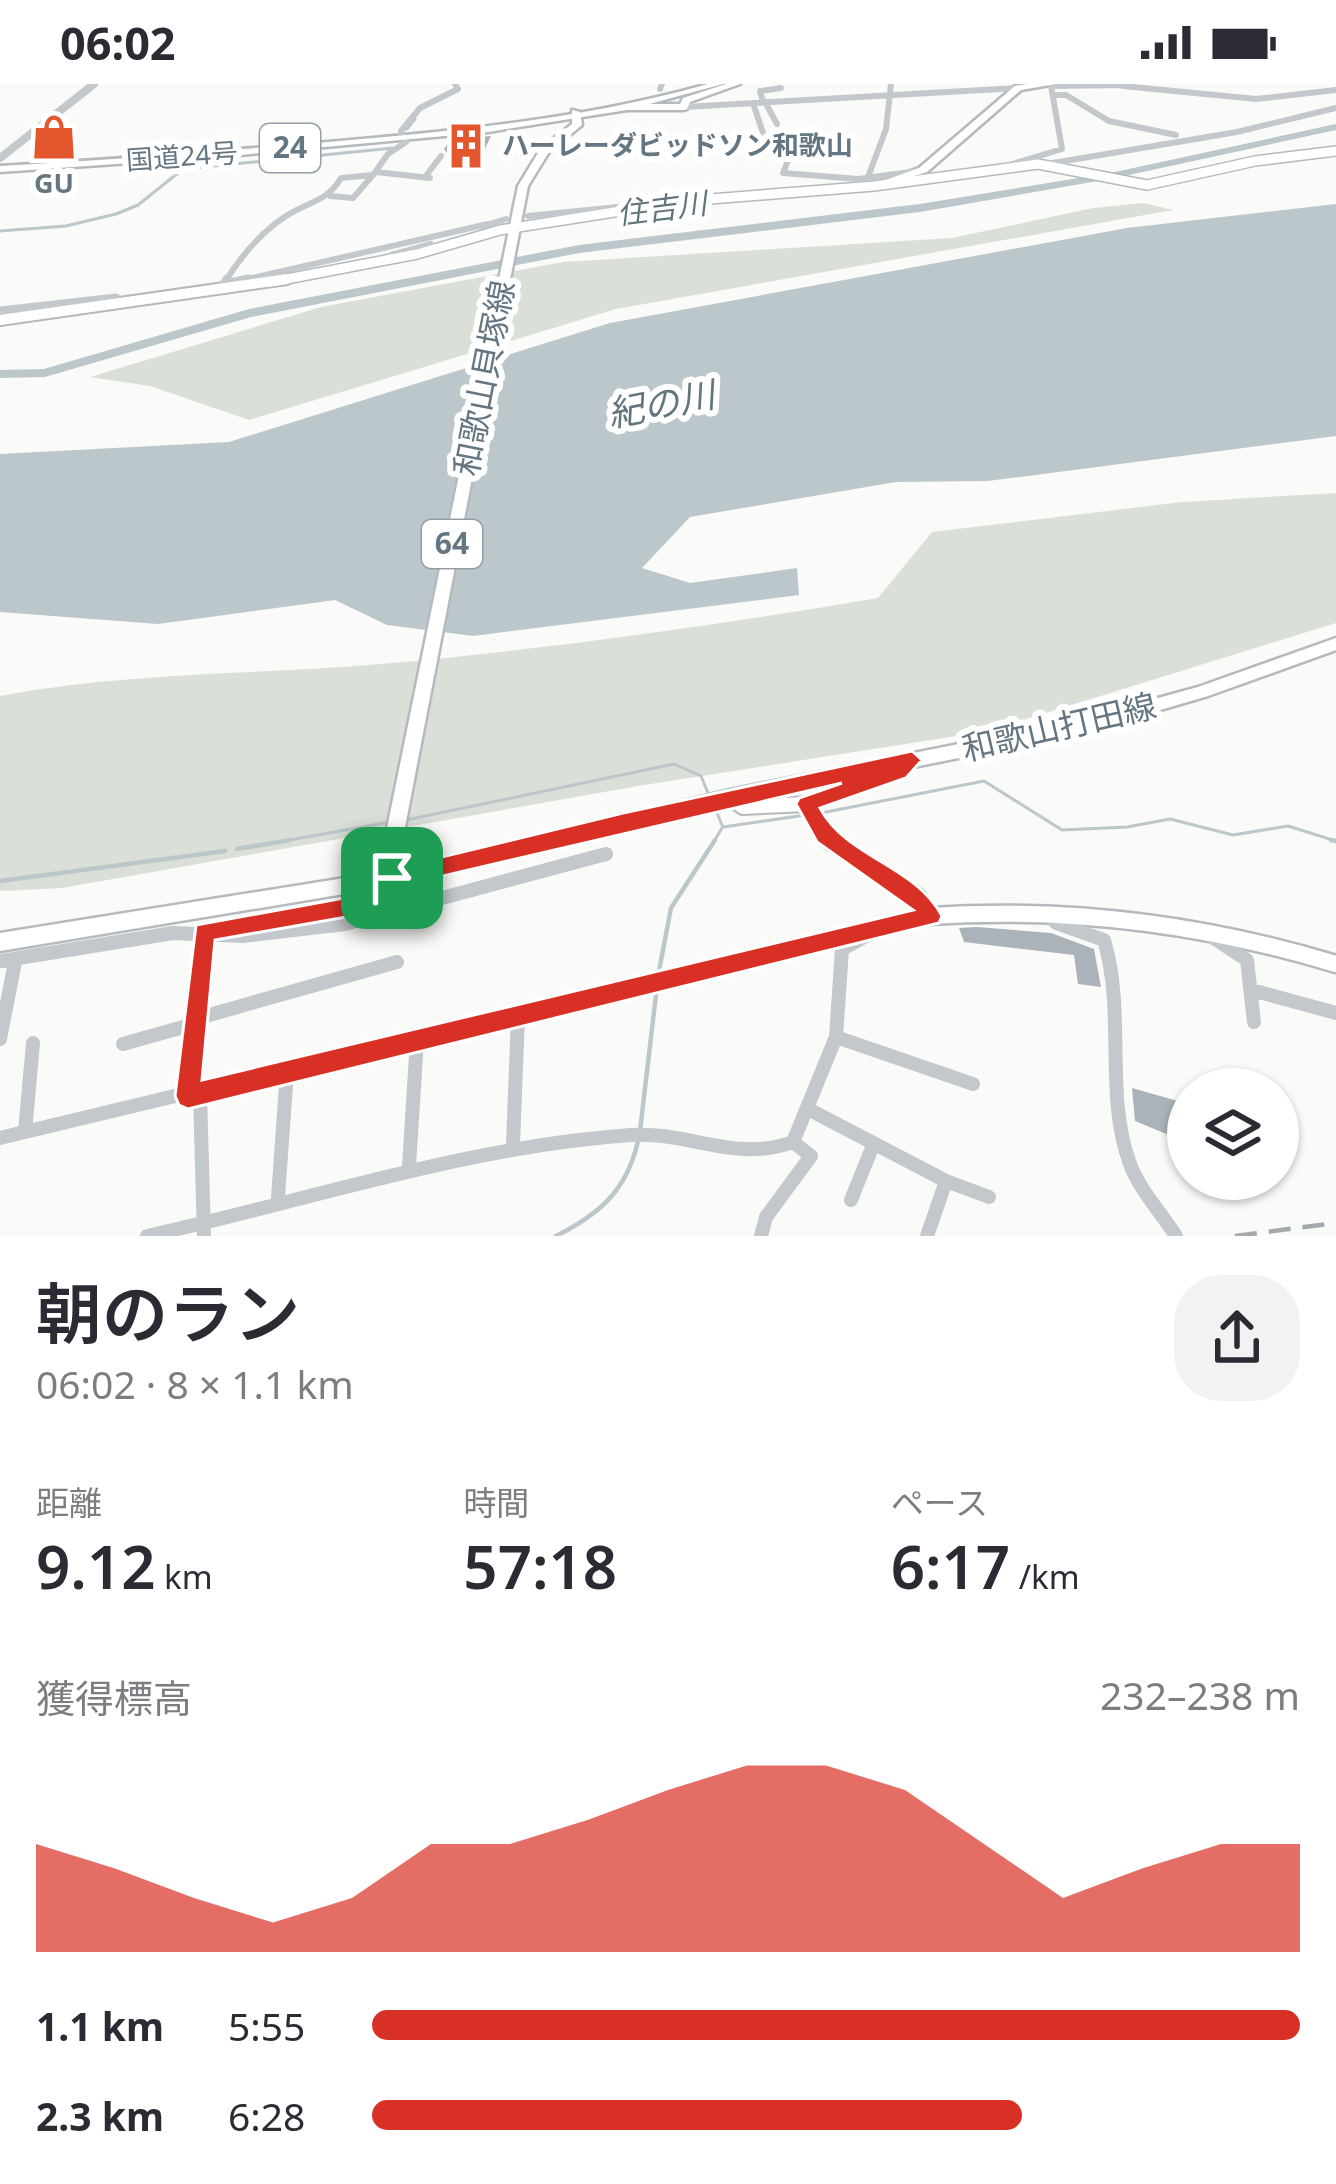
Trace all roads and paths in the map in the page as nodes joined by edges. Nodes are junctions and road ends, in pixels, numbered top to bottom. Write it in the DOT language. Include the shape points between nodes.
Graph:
graph roads {
  1 [pos="94,84"];
  2 [pos="455,84"];
  3 [pos="718,84"];
  4 [pos="735,84"];
  5 [pos="891,84"];
  6 [pos="1125,85"];
  7 [pos="781,88"];
  8 [pos="1018,88"];
  9 [pos="1053,88"];
  10 [pos="692,89"];
  11 [pos="1336,90"];
  12 [pos="888,95"];
  13 [pos="760,102"];
  14 [pos="629,107"];
  15 [pos="684,107"];
  16 [pos="1336,108"];
  17 [pos="577,114"];
  18 [pos="777,124"];
  19 [pos="405,136"];
  20 [pos="1203,136"];
  21 [pos="1336,151"];
  22 [pos="441,156"];
  23 [pos="0,164"];
  24 [pos="1052,165"];
  25 [pos="998,169"];
  26 [pos="374,173"];
  27 [pos="871,182"];
  28 [pos="330,196"];
  29 [pos="727,196"];
  30 [pos="515,223"];
  31 [pos="488,224"];
  32 [pos="307,276"];
  33 [pos="224,284"];
  34 [pos="0,315"];
  35 [pos="1336,644"];
  36 [pos="912,760"];
  37 [pos="730,797"];
  38 [pos="812,812"];
  39 [pos="606,854"];
  40 [pos="392,878"];
  41 [pos="930,916"];
  42 [pos="1051,916"];
  43 [pos="883,927"];
  44 [pos="204,932"];
  45 [pos="1209,935"];
  46 [pos="0,942"];
  47 [pos="8,962"];
  48 [pos="397,962"];
  49 [pos="1336,964"];
  50 [pos="1252,990"];
  51 [pos="1336,1013"];
  52 [pos="518,1016"];
  53 [pos="194,1021"];
  54 [pos="1254,1022"];
  55 [pos="836,1037"];
  56 [pos="0,1039"];
  57 [pos="417,1040"];
  58 [pos="33,1043"];
  59 [pos="123,1044"];
  60 [pos="287,1071"];
  61 [pos="973,1084"];
  62 [pos="194,1095"];
  63 [pos="808,1109"];
  64 [pos="25,1132"];
  65 [pos="0,1138"];
  66 [pos="793,1142"];
  67 [pos="874,1143"];
  68 [pos="513,1144"];
  69 [pos="409,1166"];
  70 [pos="946,1181"];
  71 [pos="278,1197"];
  72 [pos="989,1197"];
  73 [pos="850,1200"];
  74 [pos="204,1230"];
  75 [pos="147,1236"];
  76 [pos="761,1236"];
  77 [pos="927,1236"];
  78 [pos="1176,1236"];
  1 -- 23 [label="street"];
  2 -- 19 [label="street" via="420,108 401,130"];
  3 -- 10 [label="main road, 国道24号 / 24"];
  4 -- 10 [label="main road"];
  5 -- 12 [label="street"];
  6 -- 9 [label="street"];
  6 -- 11 [label="street" via="1256,99"];
  7 -- 13 [label="street" via="760,92"];
  8 -- 9 [label="main road"];
  8 -- 12 [label="street"];
  8 -- 27 [label="main road" via="923,170"];
  9 -- 20 [label="street" via="1109,121"];
  9 -- 25 [label="street" via="1062,149"];
  10 -- 14 [label="main road, 国道24号 / 24"];
  10 -- 15 [label="main road"];
  10 -- 17 [label="main road, 国道24号 / 24"];
  12 -- 13 [label="street"];
  12 -- 27 [label="street"];
  13 -- 15 [label="street"];
  13 -- 18 [label="street"];
  13 -- 27 [label="street" via="770,152 791,153 783,173"];
  14 -- 15 [label="main road"];
  14 -- 17 [label="main road, 国道24号 / 24"];
  16 -- 20 [label="street"];
  17 -- 19 [label="main road, 国道24号 / 24"];
  17 -- 30 [label="main road, 和歌山貝塚線 / 64" via="577,124 532,167"];
  19 -- 23 [label="main road, 国道24号 / 24"];
  19 -- 26 [label="street"];
  20 -- 24 [label="street"];
  21 -- 24 [label="main road" via="1133,184"];
  22 -- 26 [label="street" via="428,177"];
  24 -- 25 [label="main road"];
  25 -- 27 [label="main road"];
  26 -- 28 [label="street" via="345,176"];
  26 -- 28 [label="street" via="353,198"];
  27 -- 29 [label="main road"];
  28 -- 33 [label="street" via="259,236"];
  29 -- 30 [label="main road"];
  29 -- 30 [label="street"];
  30 -- 31 [label="street"];
  30 -- 32 [label="main road"];
  30 -- 40 [label="main road, 和歌山貝塚線 / 64"];
  31 -- 32 [label="street"];
  31 -- 33 [label="street"];
  32 -- 34 [label="main road" via="153,303"];
  33 -- 34 [label="street"];
  35 -- 36 [label="main road, 和歌山打田線" via="1135,713"];
  36 -- 37 [label="main road, 和歌山打田線"];
  36 -- 38 [label="street"];
  37 -- 38 [label="main road" via="743,807"];
  37 -- 40 [label="main road, 和歌山打田線"];
  38 -- 41 [label="main road" via="824,836 917,897"];
  39 -- 44 [label="street" via="345,924"];
  40 -- 44 [label="street" via="369,904"];
  40 -- 46 [label="main road, 和歌山打田線"];
  41 -- 42 [label="main road"];
  41 -- 43 [label="street"];
  42 -- 45 [label="main road"];
  42 -- 78 [label="street" via="1104,940 1118,990 1125,1146 1144,1196"];
  43 -- 52 [label="street"];
  43 -- 55 [label="street" via="842,949"];
  44 -- 47 [label="street"];
  44 -- 53 [label="street"];
  45 -- 49 [label="main road"];
  45 -- 50 [label="street" via="1247,960"];
  47 -- 56 [label="street"];
  48 -- 53 [label="street"];
  50 -- 51 [label="street"];
  50 -- 54 [label="street"];
  52 -- 57 [label="street"];
  52 -- 68 [label="street"];
  53 -- 59 [label="street"];
  53 -- 62 [label="street"];
  55 -- 61 [label="street"];
  55 -- 63 [label="street"];
  57 -- 60 [label="street"];
  57 -- 69 [label="street"];
  58 -- 64 [label="street"];
  60 -- 62 [label="street"];
  60 -- 71 [label="street"];
  62 -- 64 [label="street"];
  62 -- 74 [label="street"];
  63 -- 66 [label="street"];
  63 -- 67 [label="street"];
  64 -- 65 [label="street"];
  66 -- 74 [label="street" via="728,1152 673,1136 631,1136 505,1156"];
  66 -- 76 [label="street" via="811,1156 766,1216"];
  67 -- 70 [label="street"];
  67 -- 73 [label="street"];
  70 -- 72 [label="street"];
  70 -- 77 [label="street"];
  74 -- 75 [label="street"];
}
